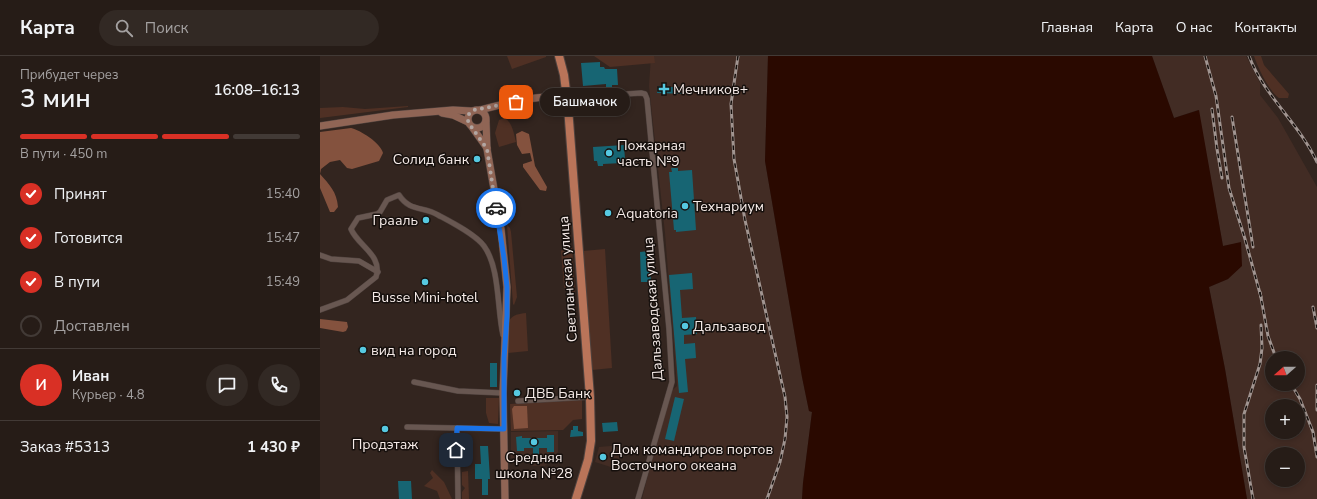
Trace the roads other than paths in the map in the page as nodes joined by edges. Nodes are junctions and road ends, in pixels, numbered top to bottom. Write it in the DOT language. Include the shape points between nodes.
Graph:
graph roads {
  1 [pos="559,56"];
  2 [pos="567,96"];
  3 [pos="504,104"];
  4 [pos="480,110"];
  5 [pos="436,111"];
  6 [pos="471,111"];
  7 [pos="486,120"];
  8 [pos="470,124"];
  9 [pos="320,126"];
  10 [pos="487,149"];
  11 [pos="320,255"];
  12 [pos="378,272"];
  13 [pos="320,310"];
  14 [pos="504,338"];
  15 [pos="414,382"];
  16 [pos="503,393"];
  17 [pos="590,397"];
  18 [pos="518,401"];
  19 [pos="406,427"];
  20 [pos="457,428"];
  21 [pos="504,429"];
  22 [pos="458,499"];
  23 [pos="505,499"];
  24 [pos="576,499"];
  25 [pos="638,499"];
  1 -- 2 [label="main road, Светланская улица"];
  2 -- 3 [label="main road"];
  2 -- 17 [label="main road, Светланская улица"];
  2 -- 25 [label="street, Дальзаводская улица" via="641,93 645,94 647,99 672,382"];
  3 -- 4 [label="main road"];
  3 -- 7 [label="main road"];
  4 -- 6 [label="main road"];
  4 -- 7 [label="main road"];
  5 -- 6 [label="main road"];
  5 -- 8 [label="main road" via="453,115"];
  5 -- 9 [label="main road"];
  6 -- 8 [label="main road" via="468,118"];
  7 -- 8 [label="main road" via="480,127"];
  7 -- 10 [label="main road"];
  8 -- 10 [label="main road"];
  10 -- 14 [label="main road" via="504,258 507,316"];
  11 -- 12 [label="street" via="331,259 359,261"];
  12 -- 13 [label="street" via="375,278 347,300"];
  12 -- 14 [label="street" via="372,253 351,229 358,218 377,214 387,200 399,195 412,208 438,214 484,246 496,280"];
  14 -- 16 [label="main road"];
  15 -- 16 [label="street" via="458,391"];
  16 -- 21 [label="main road"];
  17 -- 18 [label="street"];
  17 -- 24 [label="main road, Светланская улица" via="591,441"];
  19 -- 20 [label="street"];
  20 -- 21 [label="street"];
  20 -- 22 [label="street"];
  21 -- 23 [label="main road"];
}
